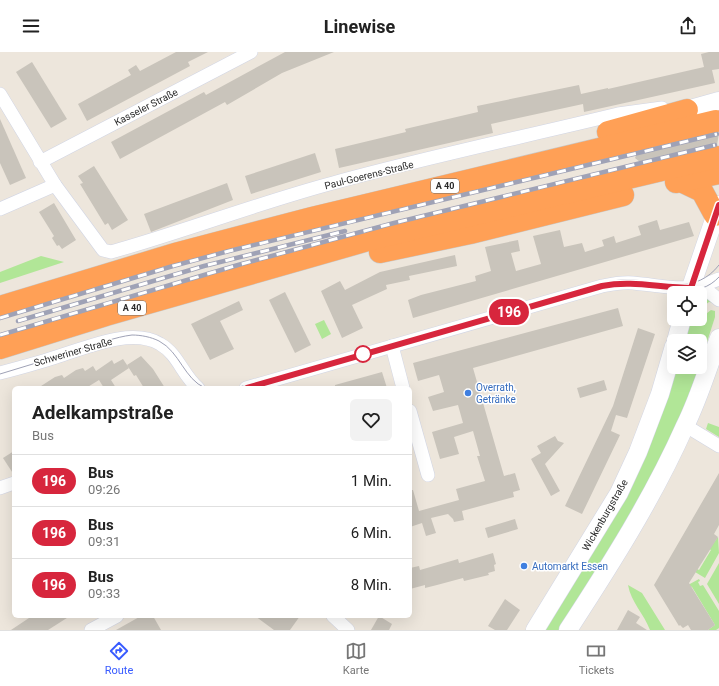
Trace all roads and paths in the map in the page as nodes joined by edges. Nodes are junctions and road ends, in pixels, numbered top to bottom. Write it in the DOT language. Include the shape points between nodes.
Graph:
graph roads {
  1 [pos="251,52"];
  2 [pos="0,94"];
  3 [pos="688,110"];
  4 [pos="718,111"];
  5 [pos="40,162"];
  6 [pos="718,165"];
  7 [pos="681,181"];
  8 [pos="55,185"];
  9 [pos="0,209"];
  10 [pos="717,210"];
  11 [pos="175,254"];
  12 [pos="264,270"];
  13 [pos="719,279"];
  14 [pos="691,286"];
  15 [pos="703,286"];
  16 [pos="667,288"];
  17 [pos="707,291"];
  18 [pos="719,300"];
  19 [pos="0,307"];
  20 [pos="719,338"];
  21 [pos="392,346"];
  22 [pos="0,348"];
  23 [pos="667,370"];
  24 [pos="0,373"];
  25 [pos="196,386"];
  26 [pos="253,386"];
  27 [pos="403,386"];
  28 [pos="412,418"];
  29 [pos="686,426"];
  30 [pos="719,446"];
  31 [pos="428,475"];
  32 [pos="12,484"];
  33 [pos="0,488"];
  34 [pos="112,618"];
  35 [pos="335,618"];
  36 [pos="91,630"];
  37 [pos="348,630"];
  38 [pos="535,630"];
  39 [pos="568,630"];
  1 -- 5 [label="street, Kasseler Straße"];
  2 -- 5 [label="street, Paul-Goerens-Straße"];
  3 -- 4 [label="main road, Paul-Goerens-Straße"];
  3 -- 8 [label="street, Paul-Goerens-Straße" via="664,108 618,114 334,183 111,252 103,250"];
  3 -- 11 [label="highway" via="619,130 311,204 254,221"];
  4 -- 11 [label="highway, A 40"];
  5 -- 8 [label="street, Paul-Goerens-Straße"];
  6 -- 7 [label="highway"];
  6 -- 12 [label="highway, A 40" via="375,238"];
  7 -- 10 [label="highway" via="702,190"];
  7 -- 12 [label="highway" via="470,233 338,262"];
  8 -- 9 [label="street"];
  10 -- 14 [label="main road"];
  11 -- 19 [label="highway, A 40"];
  12 -- 22 [label="highway, A 40"];
  13 -- 15 [label="street"];
  16 -- 21 [label="street" via="632,282 602,286"];
  17 -- 18 [label="street"];
  20 -- 29 [label="main road"];
  21 -- 26 [label="street"];
  21 -- 27 [label="street"];
  23 -- 38 [label="main road, Wickenburgstraße" via="646,430 619,493"];
  24 -- 25 [label="street, Schweriner Straße" via="113,340 142,338 167,349"];
  28 -- 31 [label="street"];
  29 -- 30 [label="street"];
  29 -- 39 [label="main road" via="656,485"];
  32 -- 33 [label="street"];
  34 -- 36 [label="street"];
  35 -- 37 [label="street"];
}
